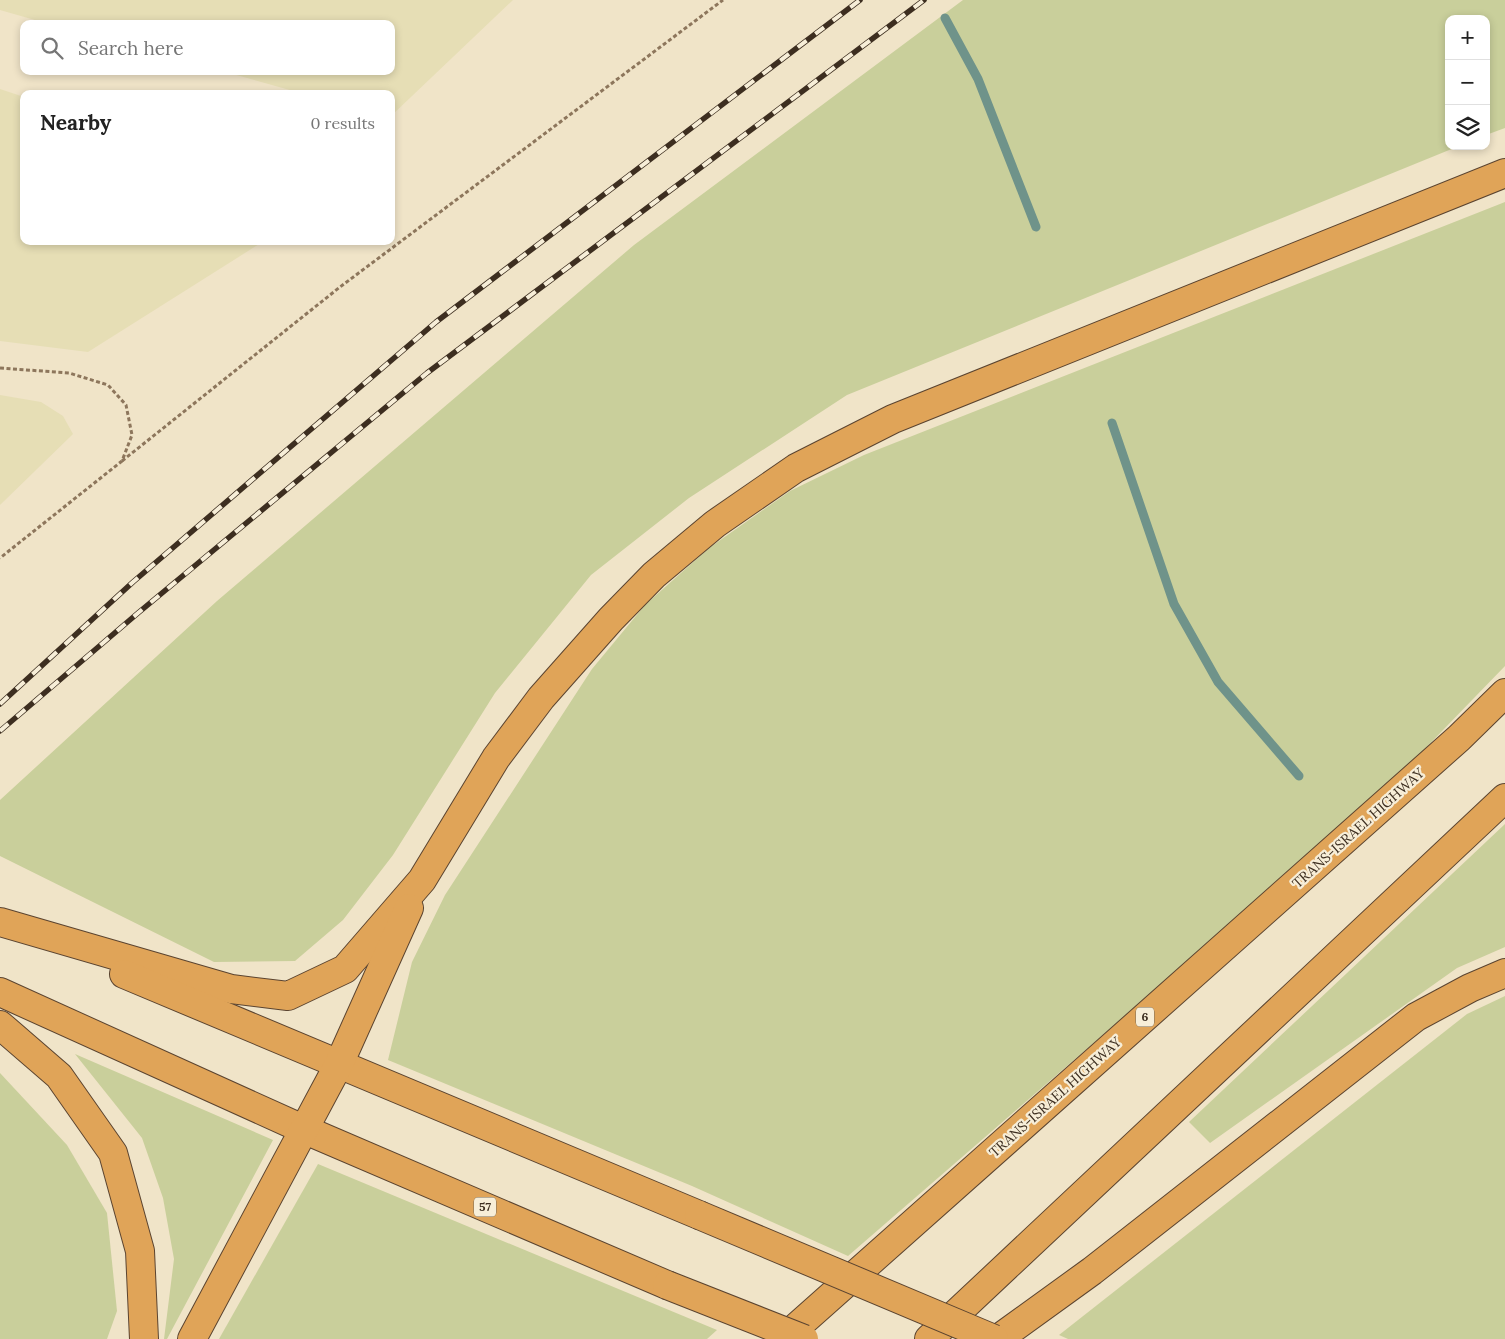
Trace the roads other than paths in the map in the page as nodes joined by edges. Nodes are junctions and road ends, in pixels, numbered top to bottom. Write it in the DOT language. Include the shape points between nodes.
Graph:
graph roads {
  1 [pos="1505,173"];
  2 [pos="1505,694"];
  3 [pos="1505,798"];
  4 [pos="422,880"];
  5 [pos="0,922"];
  6 [pos="1505,973"];
  7 [pos="0,992"];
  8 [pos="0,1025"];
  9 [pos="339,1064"];
  10 [pos="303,1130"];
  11 [pos="144,1339"];
  12 [pos="192,1339"];
  13 [pos="783,1339"];
  14 [pos="804,1339"];
  15 [pos="929,1339"];
  16 [pos="994,1339"];
  17 [pos="998,1339"];
  1 -- 4 [label="highway" via="893,419 796,468 708,531 654,575 611,619 541,698 496,758"];
  2 -- 13 [label="highway, TRANS-ISRAEL HIGHWAY / 6" via="1444,752"];
  3 -- 15 [label="highway"];
  4 -- 5 [label="highway" via="345,969 288,996 231,989"];
  4 -- 9 [label="highway"];
  5 -- 9 [label="highway"];
  6 -- 17 [label="highway" via="1416,1017 1092,1271"];
  7 -- 10 [label="highway, 57"];
  8 -- 11 [label="highway" via="59,1076 113,1153 140,1251"];
  9 -- 10 [label="highway"];
  9 -- 16 [label="highway, bridge"];
  10 -- 12 [label="highway"];
  10 -- 14 [label="highway, 57, bridge" via="667,1285"];
}
